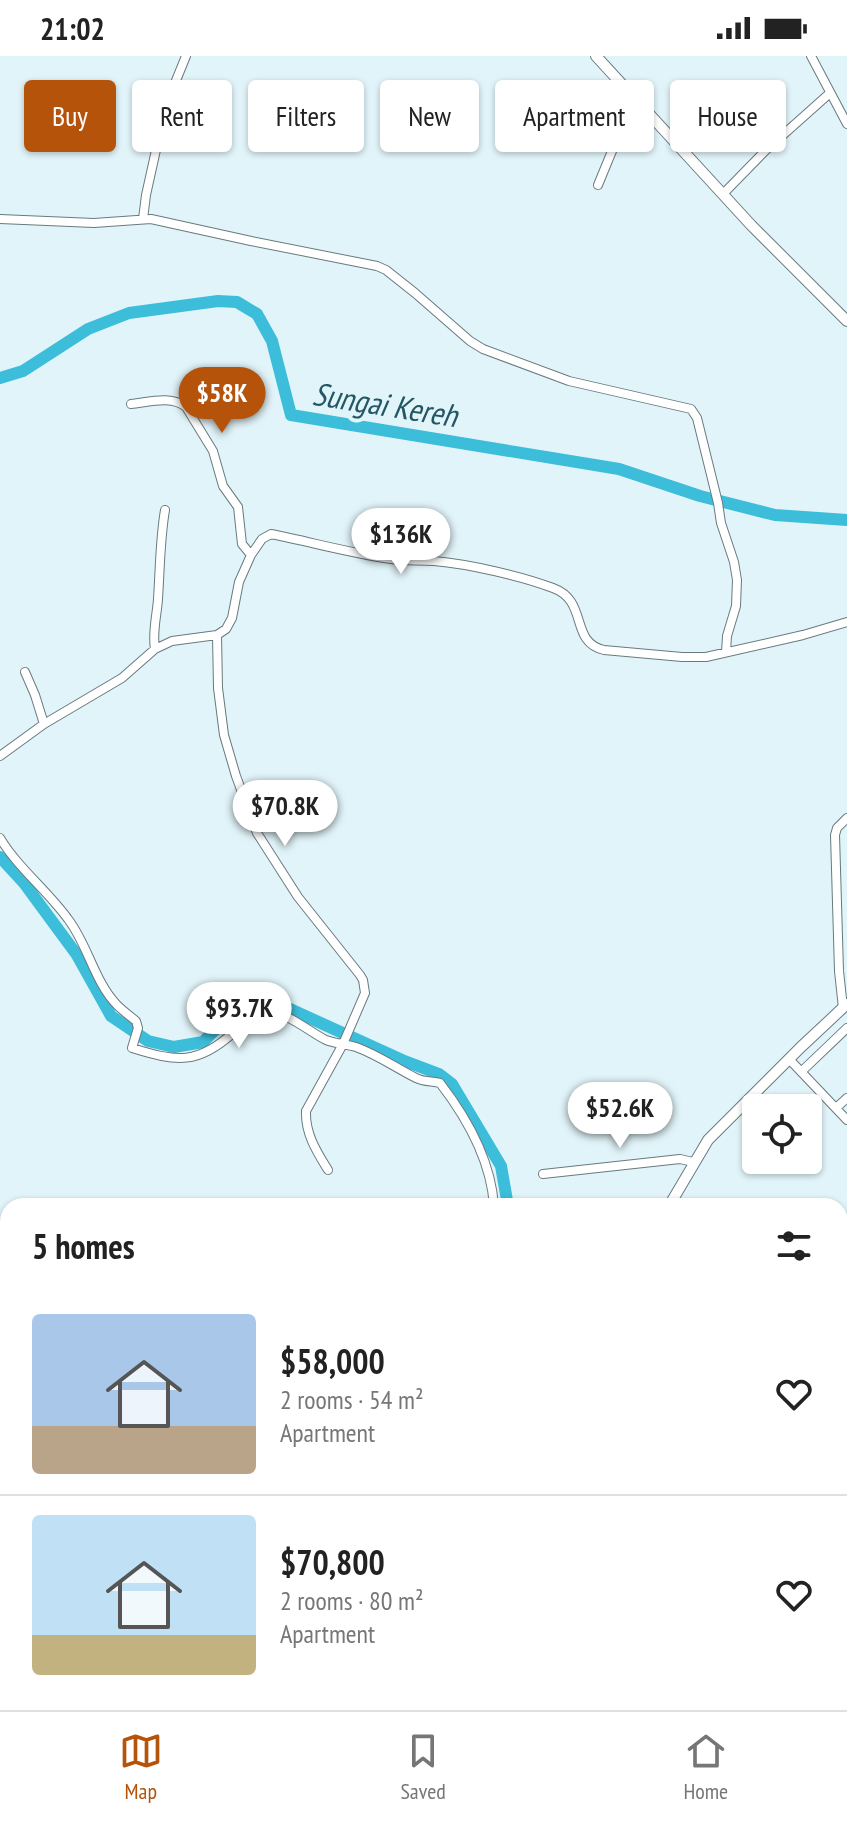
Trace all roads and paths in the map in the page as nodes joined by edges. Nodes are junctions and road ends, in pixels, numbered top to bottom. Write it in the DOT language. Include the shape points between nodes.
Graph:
graph roads {
  1 [pos="186,56"];
  2 [pos="596,56"];
  3 [pos="811,56"];
  4 [pos="619,80"];
  5 [pos="830,93"];
  6 [pos="654,117"];
  7 [pos="847,124"];
  8 [pos="612,152"];
  9 [pos="598,185"];
  10 [pos="724,193"];
  11 [pos="0,219"];
  12 [pos="143,219"];
  13 [pos="847,321"];
  14 [pos="131,404"];
  15 [pos="165,510"];
  16 [pos="395,520"];
  17 [pos="251,555"];
  18 [pos="369,555"];
  19 [pos="847,622"];
  20 [pos="217,635"];
  21 [pos="155,649"];
  22 [pos="726,652"];
  23 [pos="25,672"];
  24 [pos="44,724"];
  25 [pos="0,756"];
  26 [pos="847,818"];
  27 [pos="0,838"];
  28 [pos="845,1006"];
  29 [pos="847,1028"];
  30 [pos="346,1038"];
  31 [pos="789,1059"];
  32 [pos="802,1071"];
  33 [pos="847,1098"];
  34 [pos="836,1108"];
  35 [pos="847,1120"];
  36 [pos="693,1162"];
  37 [pos="328,1170"];
  38 [pos="543,1174"];
  39 [pos="493,1198"];
  40 [pos="673,1198"];
  1 -- 12 [label="street" via="166,105"];
  2 -- 4 [label="street"];
  3 -- 5 [label="street"];
  5 -- 7 [label="street"];
  5 -- 10 [label="street"];
  6 -- 10 [label="street"];
  8 -- 9 [label="street"];
  10 -- 13 [label="street"];
  11 -- 12 [label="street"];
  12 -- 22 [label="street" via="380,266 483,349 569,381 691,409 734,562 736,606"];
  14 -- 17 [label="street" via="173,400 186,407 238,507 242,544"];
  15 -- 21 [label="street"];
  16 -- 18 [label="street" via="390,539"];
  17 -- 18 [label="street" via="271,534"];
  17 -- 20 [label="street" via="230,624"];
  18 -- 22 [label="street" via="445,562 556,589 570,598 586,639 597,648 682,657"];
  19 -- 22 [label="street"];
  20 -- 21 [label="street" via="172,641"];
  20 -- 30 [label="street" via="224,735 257,833 298,897 363,980 365,993"];
  21 -- 24 [label="street" via="122,678"];
  23 -- 24 [label="street"];
  24 -- 25 [label="street"];
  26 -- 28 [label="street" via="835,835"];
  27 -- 30 [label="street" via="70,922 111,998 135,1019 132,1048 174,1058 208,1053 249,1019 270,1013 329,1041"];
  28 -- 31 [label="street"];
  29 -- 32 [label="street"];
  30 -- 37 [label="street" via="306,1114 312,1144"];
  30 -- 39 [label="street" via="418,1080 442,1084 484,1159"];
  31 -- 32 [label="street"];
  31 -- 36 [label="street" via="714,1133"];
  32 -- 34 [label="street"];
  33 -- 34 [label="street"];
  34 -- 35 [label="street"];
  36 -- 38 [label="street" via="680,1159"];
  36 -- 40 [label="street"];
}
